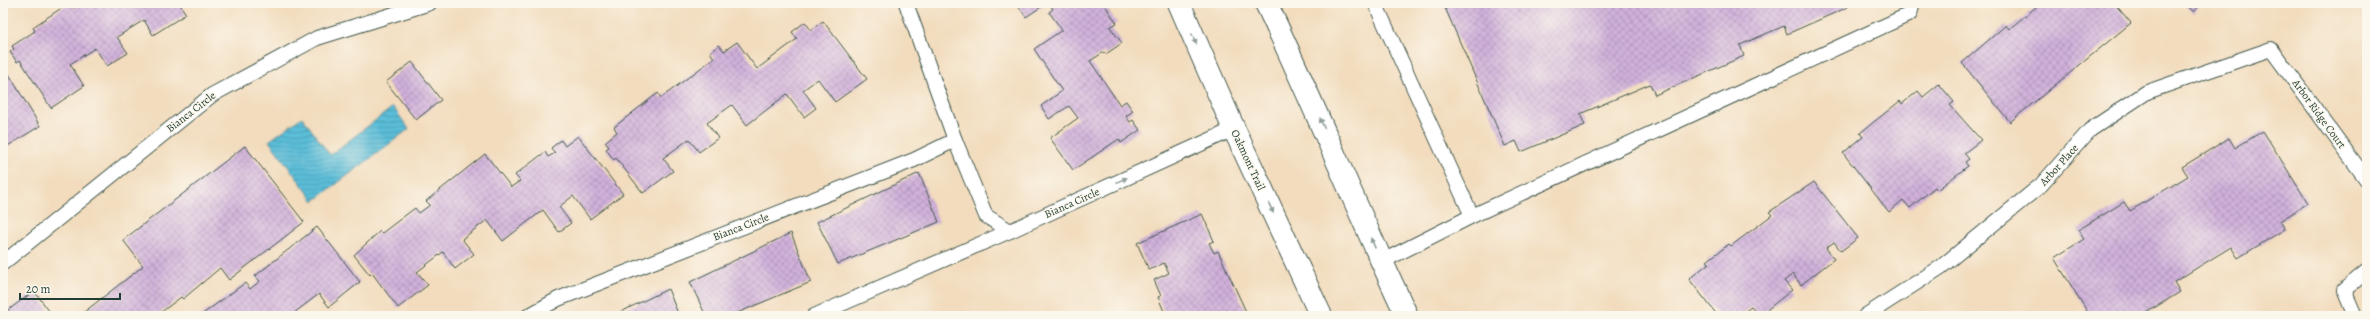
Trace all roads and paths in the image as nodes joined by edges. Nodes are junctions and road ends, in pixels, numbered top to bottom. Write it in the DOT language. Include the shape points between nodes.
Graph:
graph roads {
  1 [pos="430,3"];
  2 [pos="906,3"];
  3 [pos="1178,3"];
  4 [pos="1266,3"];
  5 [pos="1375,3"];
  6 [pos="1913,3"];
  7 [pos="2271,49"];
  8 [pos="1234,129"];
  9 [pos="955,140"];
  10 [pos="2367,180"];
  11 [pos="1472,216"];
  12 [pos="1010,231"];
  13 [pos="1381,262"];
  14 [pos="3,263"];
  15 [pos="2367,271"];
  16 [pos="528,316"];
  17 [pos="814,316"];
  18 [pos="1321,316"];
  19 [pos="1407,316"];
  20 [pos="1866,316"];
  21 [pos="2355,316"];
  1 -- 14 [label="lane, Bianca Circle" via="317,38 212,95"];
  2 -- 9 [label="lane"];
  3 -- 8 [label="street, Oakmont Trail, one-way"];
  13 -- 4 [label="street, one-way" via="1307,88"];
  5 -- 11 [label="lane"];
  6 -- 11 [label="lane" via="1910,14"];
  7 -- 10 [label="lane, Arbor Ridge Court"];
  7 -- 20 [label="lane, Arbor Place" via="2147,92 2090,130 2041,185 1941,267"];
  12 -- 8 [label="lane, Bianca Circle, one-way"];
  8 -- 18 [label="street, Oakmont Trail, one-way"];
  9 -- 12 [label="lane" via="986,216"];
  9 -- 16 [label="lane, Bianca Circle" via="914,160 558,299"];
  11 -- 13 [label="lane"];
  12 -- 17 [label="lane, Bianca Circle"];
  13 -- 19 [label="street"];
  15 -- 21 [label="lane" via="2344,290"];
}
